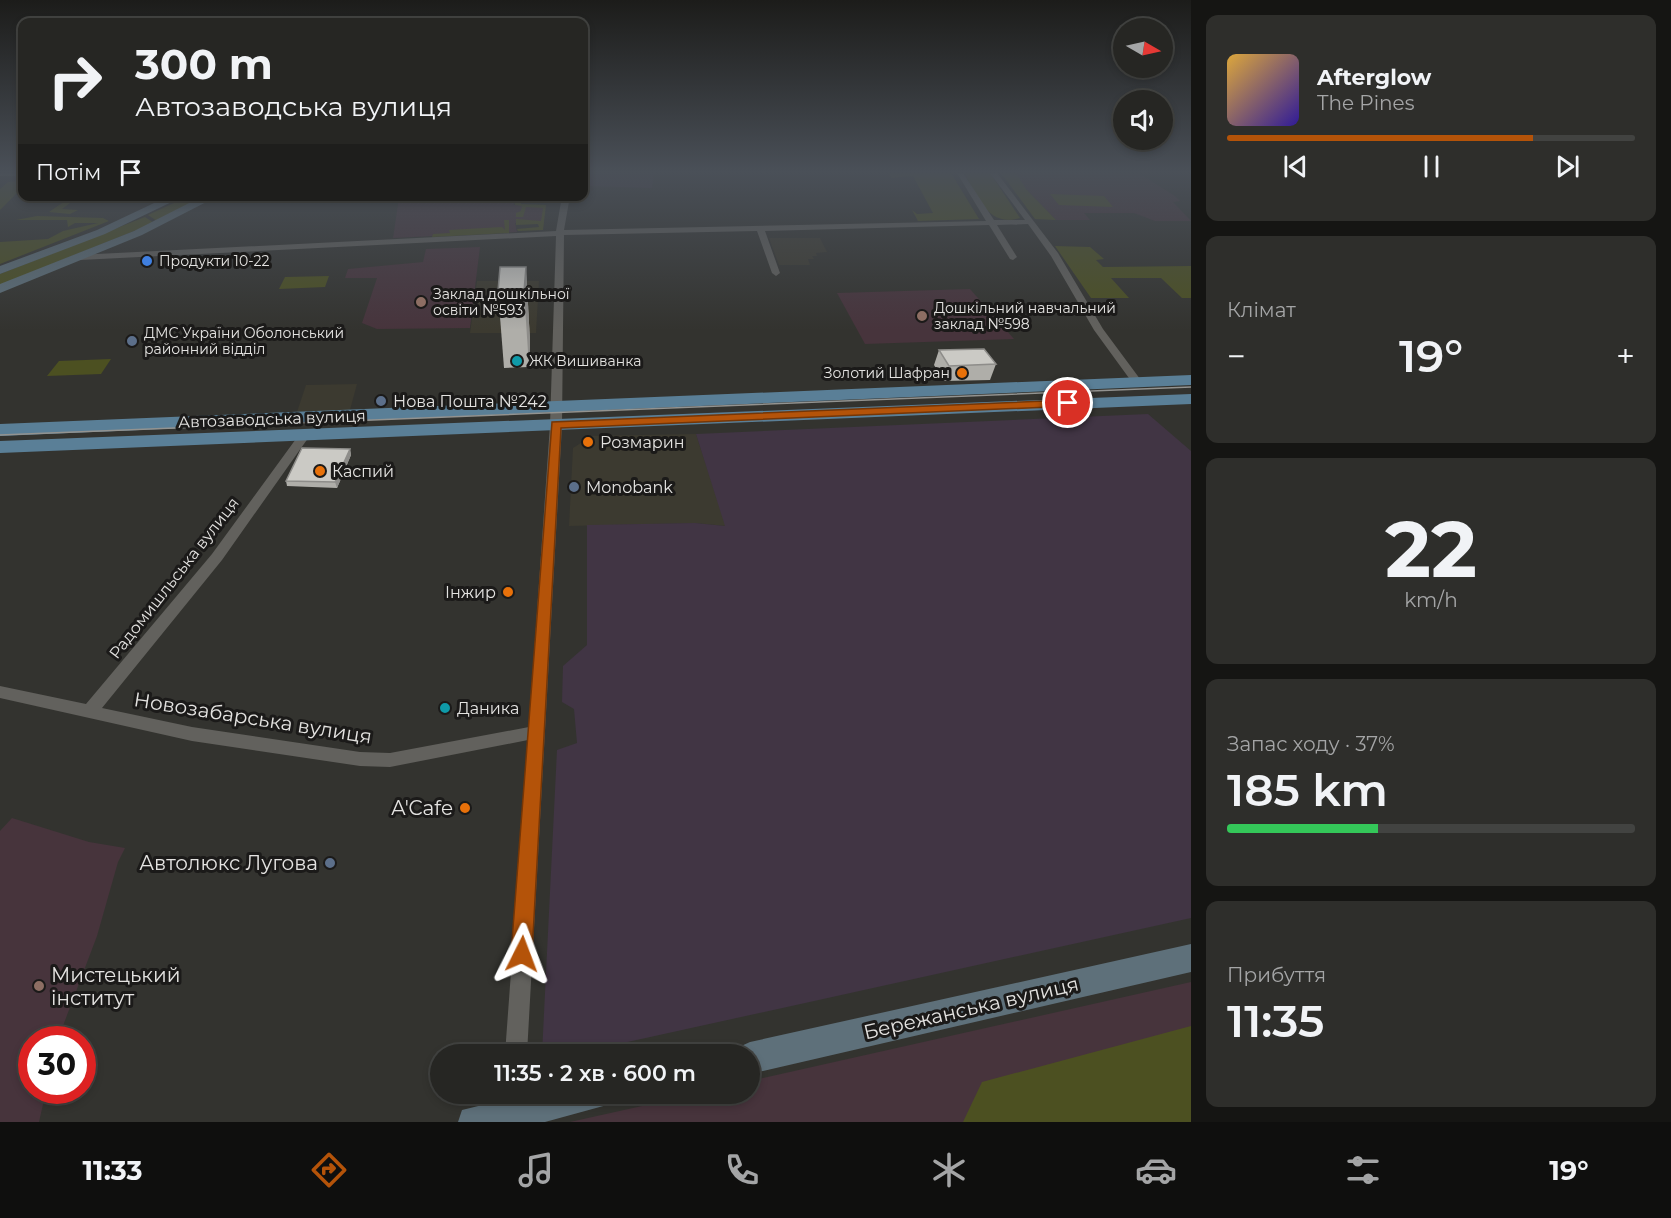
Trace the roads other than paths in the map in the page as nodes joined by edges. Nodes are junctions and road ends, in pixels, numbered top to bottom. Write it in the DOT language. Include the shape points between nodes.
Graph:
graph roads {
  1 [pos="115,225"];
  2 [pos="156,225"];
  3 [pos="561,225"];
  4 [pos="901,225"];
  5 [pos="993,225"];
  6 [pos="1033,225"];
  7 [pos="760,229"];
  8 [pos="560,233"];
  9 [pos="80,257"];
  10 [pos="1013,257"];
  11 [pos="0,270"];
  12 [pos="776,273"];
  13 [pos="0,289"];
  14 [pos="1191,380"];
  15 [pos="1138,382"];
  16 [pos="1191,399"];
  17 [pos="555,416"];
  18 [pos="0,430"];
  19 [pos="305,434"];
  20 [pos="0,447"];
  21 [pos="0,693"];
  22 [pos="89,712"];
  23 [pos="536,732"];
  24 [pos="1191,958"];
  25 [pos="517,1044"];
  26 [pos="760,1056"];
  27 [pos="540,1104"];
  28 [pos="512,1109"];
  29 [pos="474,1122"];
  1 -- 11 [label="main road"];
  2 -- 9 [label="main road"];
  3 -- 8 [label="street"];
  4 -- 7 [label="street"];
  5 -- 10 [label="street"];
  6 -- 15 [label="street" via="1055,255 1099,330"];
  7 -- 8 [label="street"];
  7 -- 12 [label="street"];
  8 -- 9 [label="street"];
  8 -- 17 [label="street"];
  9 -- 13 [label="main road"];
  14 -- 15 [label="main road, Автозаводська вулиця"];
  15 -- 17 [label="main road, Автозаводська вулиця"];
  16 -- 17 [label="main road, Автозаводська вулиця"];
  17 -- 18 [label="main road, Автозаводська вулиця"];
  17 -- 19 [label="main road, Автозаводська вулиця"];
  17 -- 23 [label="street"];
  19 -- 20 [label="main road, Автозаводська вулиця"];
  19 -- 22 [label="street, Радомишльська вулиця" via="217,557"];
  21 -- 22 [label="street, Новозабарська вулиця"];
  22 -- 23 [label="street, Новозабарська вулиця" via="192,734 360,759 390,760"];
  23 -- 25 [label="street"];
  24 -- 26 [label="main road, Бережанська вулиця"];
  27 -- 28 [label="main road"];
  28 -- 29 [label="main road"];
}
